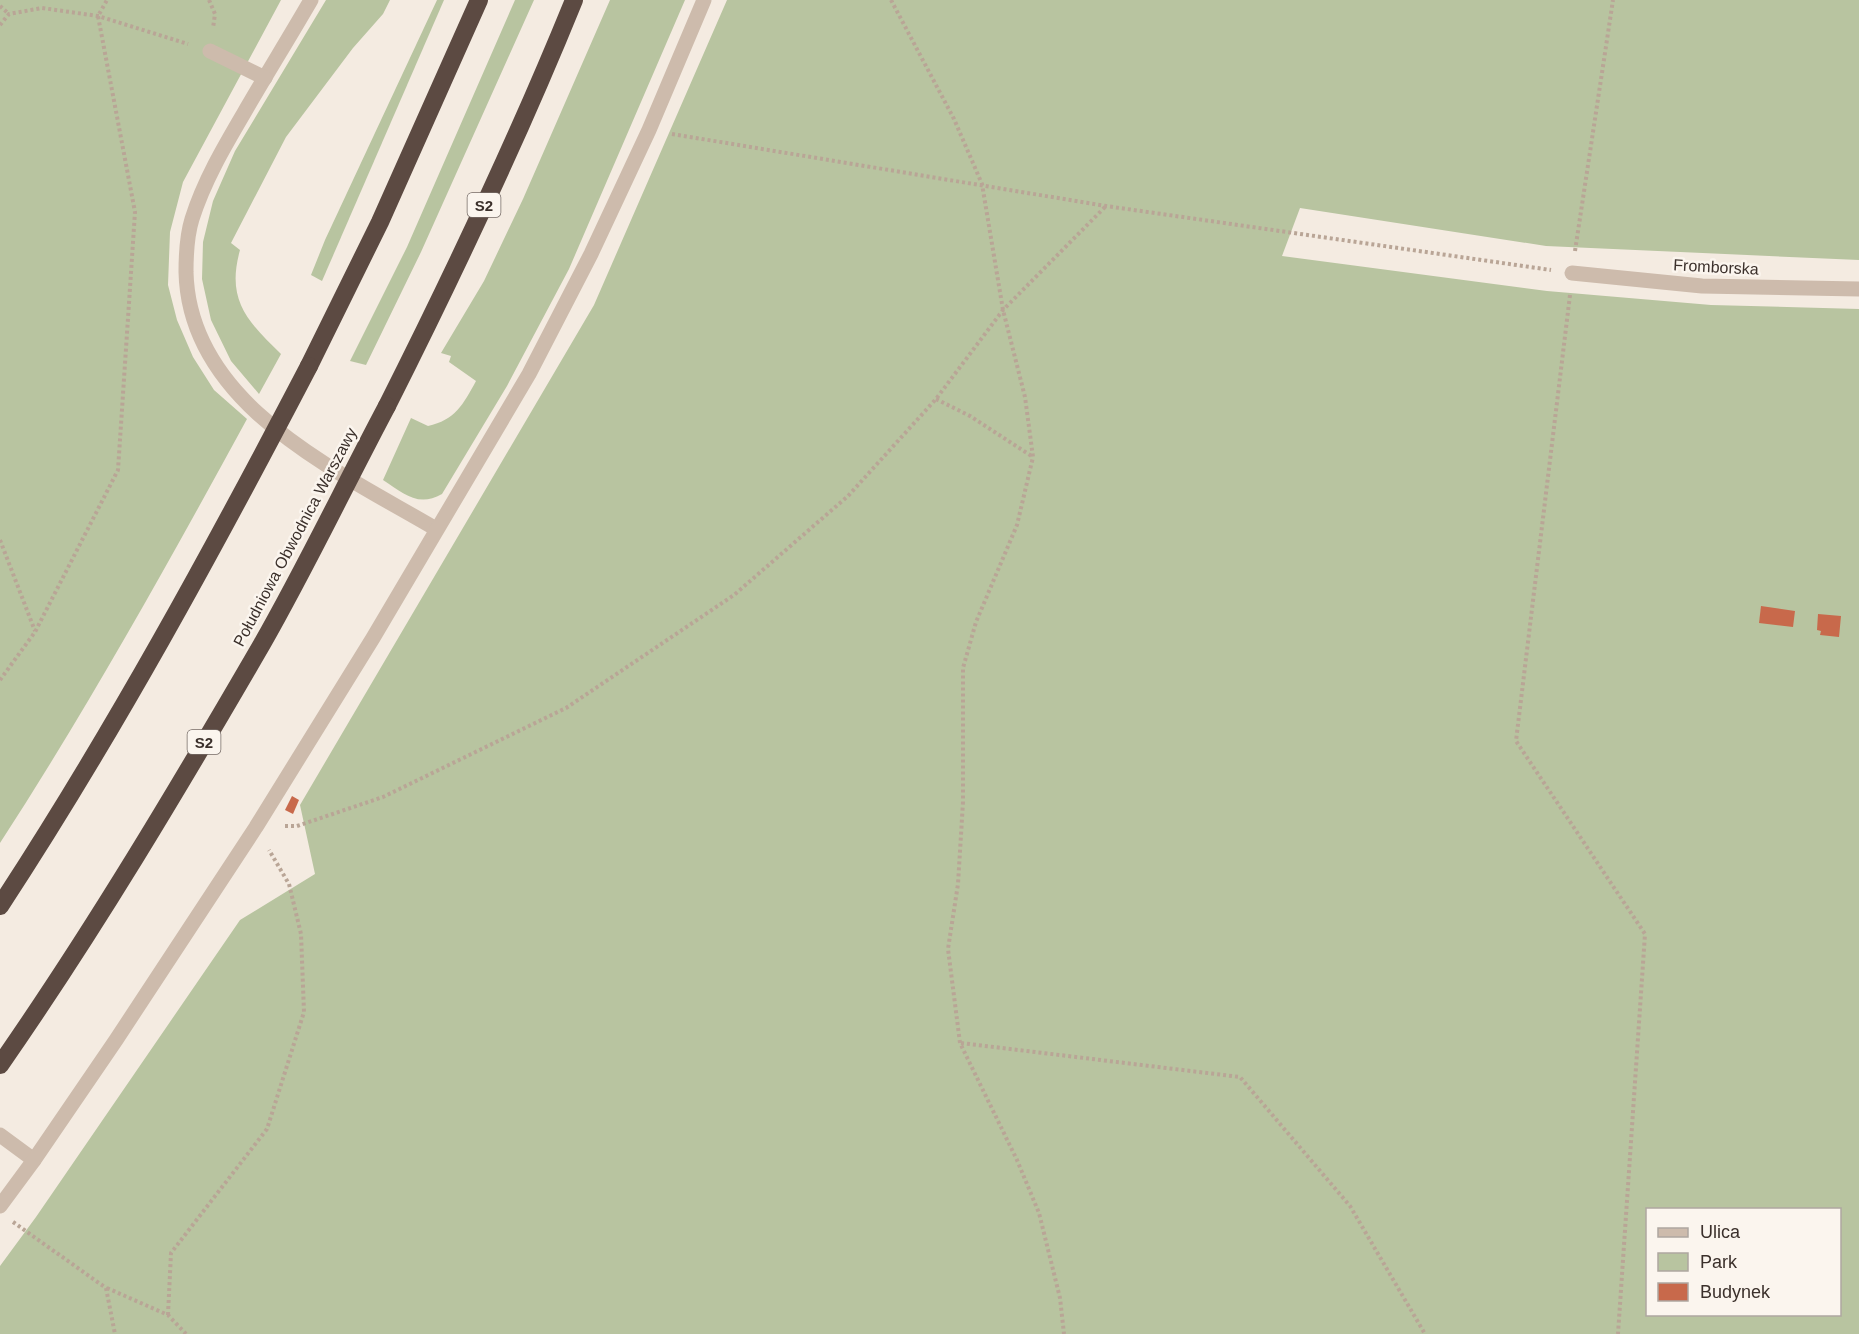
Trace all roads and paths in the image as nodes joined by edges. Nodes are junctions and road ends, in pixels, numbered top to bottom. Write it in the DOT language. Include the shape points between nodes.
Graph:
graph roads {
  1 [pos="107,0"];
  2 [pos="209,0"];
  3 [pos="311,0"];
  4 [pos="478,0"];
  5 [pos="574,0"];
  6 [pos="704,0"];
  7 [pos="891,0"];
  8 [pos="1613,0"];
  9 [pos="0,6"];
  10 [pos="9,14"];
  11 [pos="98,16"];
  12 [pos="0,25"];
  13 [pos="210,51"];
  14 [pos="265,78"];
  15 [pos="649,130"];
  16 [pos="982,184"];
  17 [pos="1106,206"];
  18 [pos="1572,273"];
  19 [pos="1859,289"];
  20 [pos="1003,310"];
  21 [pos="936,399"];
  22 [pos="1034,457"];
  23 [pos="436,530"];
  24 [pos="0,540"];
  25 [pos="36,632"];
  26 [pos="0,680"];
  27 [pos="256,827"];
  28 [pos="0,906"];
  29 [pos="960,1043"];
  30 [pos="0,1065"];
  31 [pos="0,1135"];
  32 [pos="34,1160"];
  33 [pos="0,1206"];
  34 [pos="10,1220"];
  35 [pos="106,1288"];
  36 [pos="168,1316"];
  37 [pos="115,1334"];
  38 [pos="186,1334"];
  39 [pos="1064,1334"];
  40 [pos="1425,1334"];
  41 [pos="1618,1334"];
  1 -- 11 [label="path"];
  2 -- 13 [label="path" via="215,14"];
  3 -- 14 [label="street"];
  4 -- 28 [label="highway, bridge" via="380,222 224,529 97,751"];
  5 -- 30 [label="highway, Południowa Obwodnica Warszawy / S2, bridge" via="500,172 387,406 262,643 106,906"];
  6 -- 15 [label="street"];
  7 -- 16 [label="path" via="954,119"];
  8 -- 18 [label="path"];
  9 -- 10 [label="path"];
  10 -- 11 [label="path" via="42,8"];
  10 -- 12 [label="path"];
  11 -- 13 [label="path"];
  11 -- 25 [label="path" via="135,212 118,470"];
  13 -- 14 [label="street"];
  14 -- 23 [label="street" via="213,166 191,221 186,283 196,328 224,378 270,424 311,454"];
  15 -- 16 [label="path"];
  15 -- 23 [label="street" via="555,327"];
  16 -- 17 [label="path"];
  16 -- 20 [label="path"];
  17 -- 18 [label="path"];
  17 -- 20 [label="path"];
  18 -- 19 [label="street, Fromborska" via="1702,286"];
  18 -- 41 [label="path" via="1516,741 1645,934"];
  20 -- 21 [label="path"];
  20 -- 22 [label="path" via="1025,397"];
  21 -- 22 [label="path"];
  21 -- 27 [label="path" via="848,496 734,595 566,708 383,797 297,826"];
  22 -- 29 [label="path" via="1017,525 976,622 963,668 963,802 958,884 948,949"];
  23 -- 27 [label="street"];
  24 -- 25 [label="path"];
  25 -- 26 [label="path"];
  27 -- 32 [label="street"];
  27 -- 36 [label="path" via="289,884 301,934 304,1012 267,1130 171,1253"];
  29 -- 39 [label="path" via="1039,1213 1060,1298"];
  29 -- 40 [label="path" via="1240,1077 1350,1206"];
  31 -- 32 [label="street"];
  32 -- 33 [label="street"];
  34 -- 35 [label="path"];
  35 -- 36 [label="path"];
  35 -- 37 [label="path"];
  36 -- 38 [label="path"];
}
